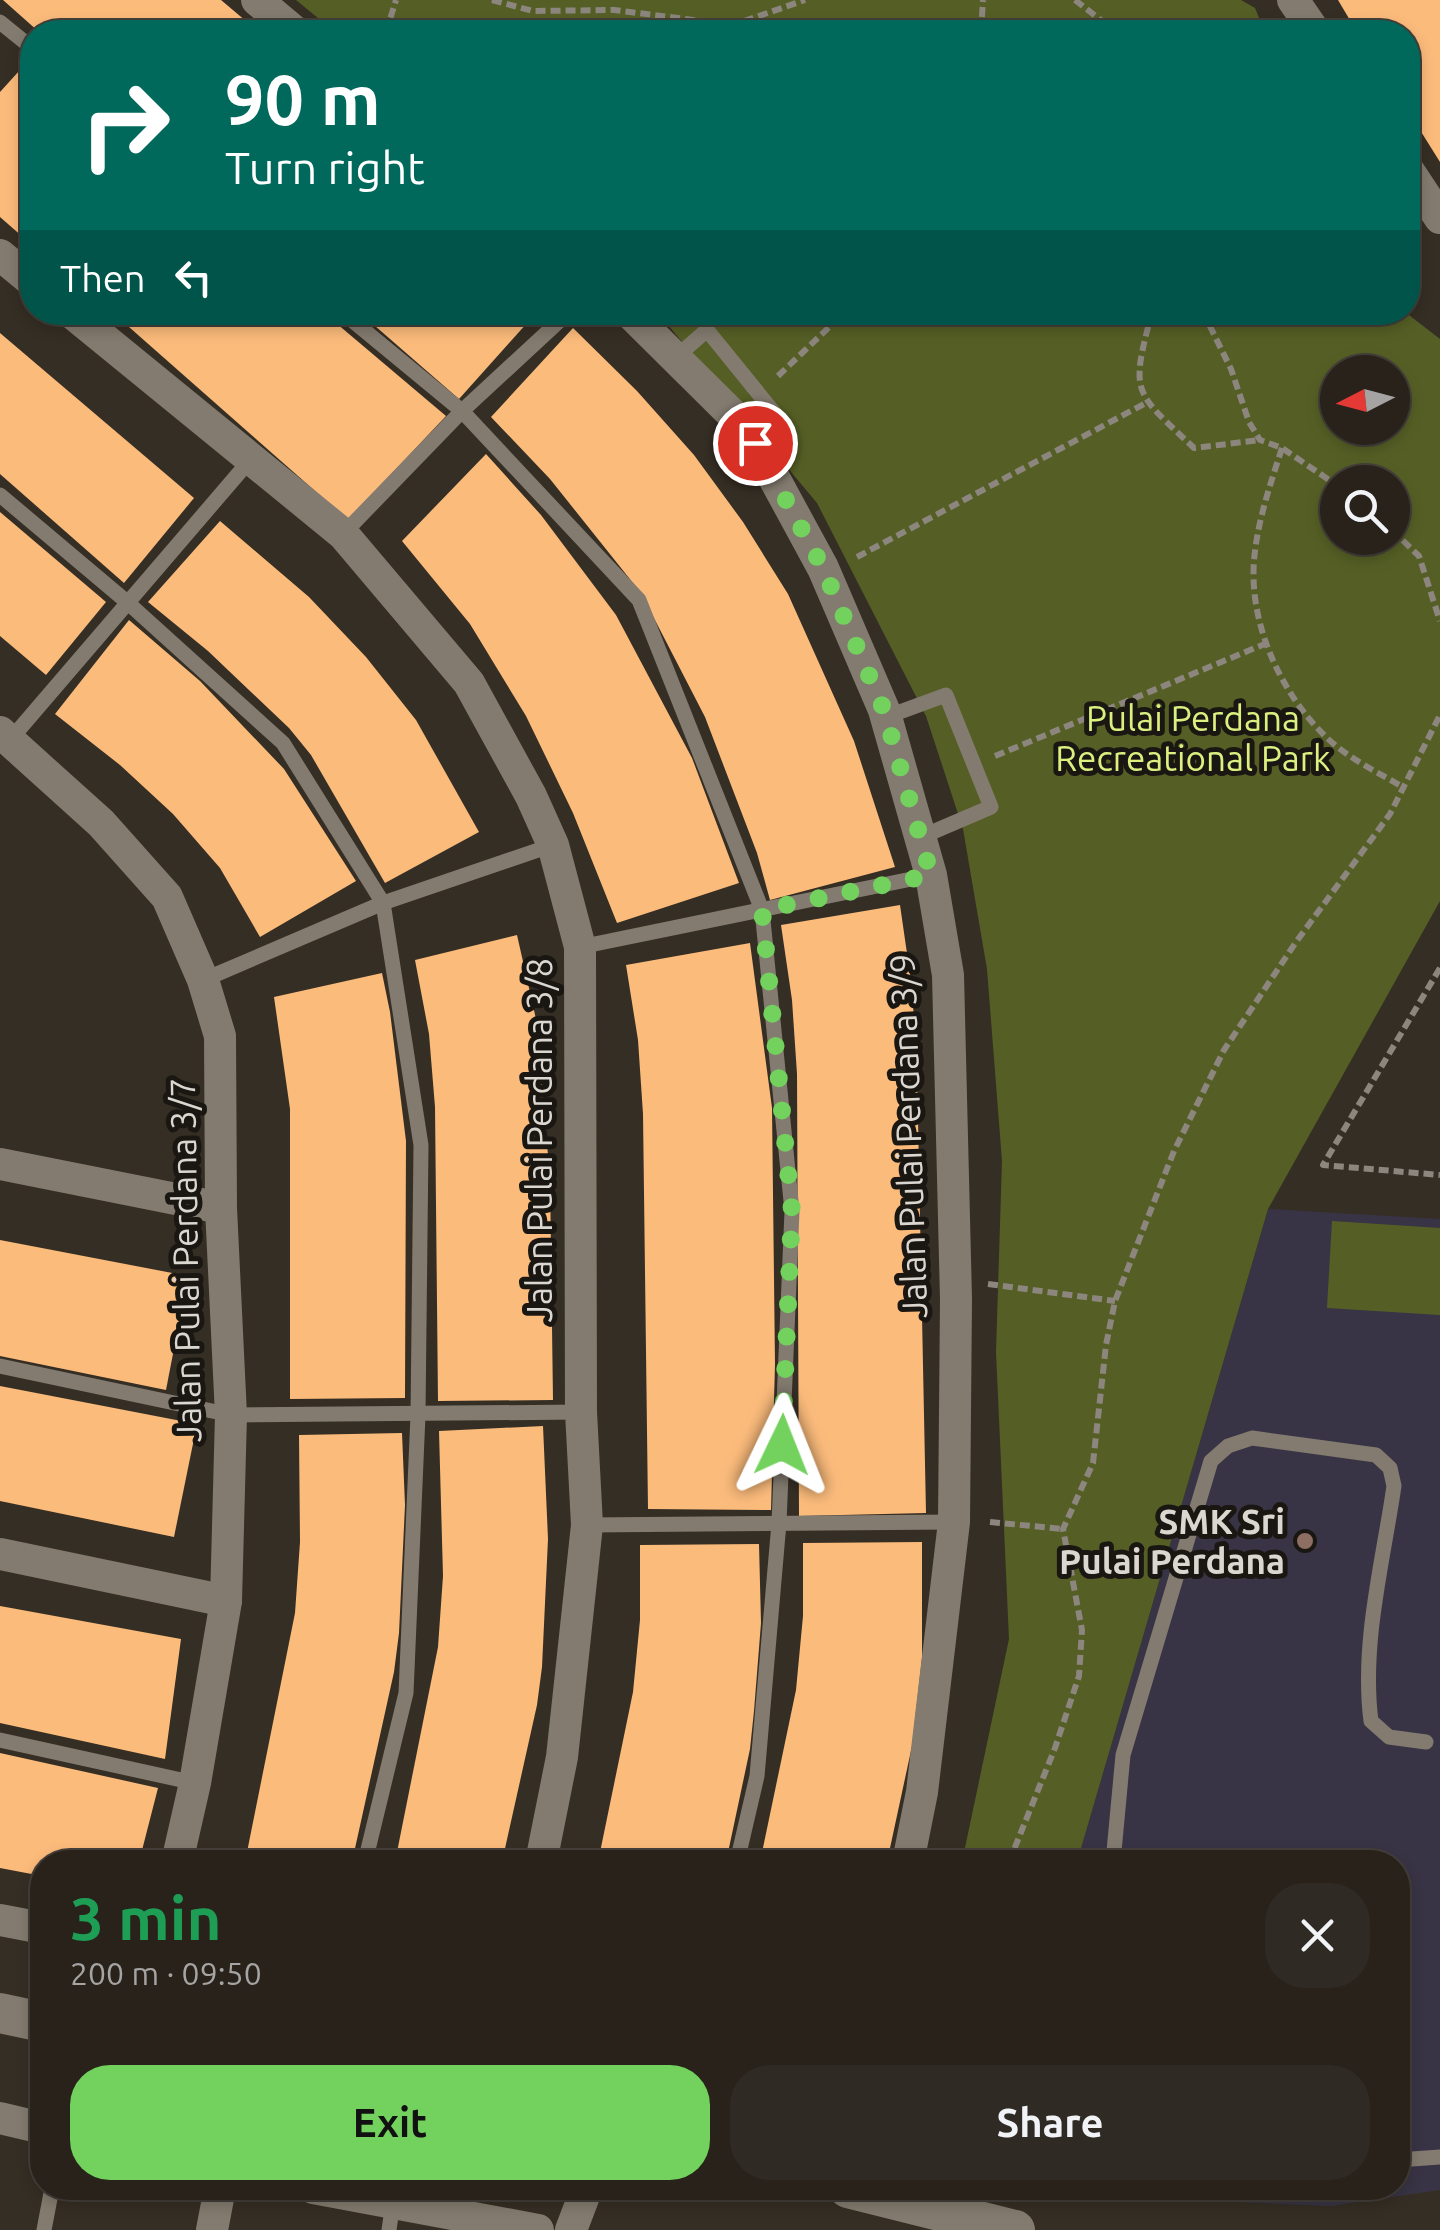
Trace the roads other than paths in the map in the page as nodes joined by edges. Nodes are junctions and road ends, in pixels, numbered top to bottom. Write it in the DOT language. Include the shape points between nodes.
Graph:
graph roads {
  1 [pos="257,0"];
  2 [pos="281,20"];
  3 [pos="0,22"];
  4 [pos="20,38"];
  5 [pos="1420,188"];
  6 [pos="1440,218"];
  7 [pos="0,255"];
  8 [pos="20,271"];
  9 [pos="87,325"];
  10 [pos="358,325"];
  11 [pos="555,325"];
  12 [pos="642,325"];
  13 [pos="675,358"];
  14 [pos="462,411"];
  15 [pos="755,443"];
  16 [pos="251,459"];
  17 [pos="0,494"];
  18 [pos="344,534"];
  19 [pos="127,602"];
  20 [pos="886,716"];
  21 [pos="5,736"];
  22 [pos="921,837"];
  23 [pos="553,845"];
  24 [pos="931,875"];
  25 [pos="384,903"];
  26 [pos="762,910"];
  27 [pos="580,947"];
  28 [pos="203,980"];
  29 [pos="0,1164"];
  30 [pos="222,1208"];
  31 [pos="0,1366"];
  32 [pos="581,1412"];
  33 [pos="230,1415"];
  34 [pos="418,1415"];
  35 [pos="954,1522"];
  36 [pos="780,1523"];
  37 [pos="587,1525"];
  38 [pos="0,1554"];
  39 [pos="226,1602"];
  40 [pos="0,1740"];
  41 [pos="1426,1742"];
  42 [pos="195,1783"];
  43 [pos="180,1850"];
  44 [pos="368,1850"];
  45 [pos="543,1850"];
  46 [pos="740,1850"];
  47 [pos="910,1850"];
  48 [pos="1114,1850"];
  49 [pos="0,1920"];
  50 [pos="30,1926"];
  51 [pos="0,2013"];
  52 [pos="30,2019"];
  53 [pos="0,2118"];
  54 [pos="30,2125"];
  55 [pos="1440,2157"];
  56 [pos="1410,2159"];
  57 [pos="50,2200"];
  58 [pos="218,2200"];
  59 [pos="346,2200"];
  60 [pos="582,2200"];
  61 [pos="896,2200"];
  62 [pos="391,2216"];
  63 [pos="44,2230"];
  64 [pos="212,2230"];
  65 [pos="538,2230"];
  66 [pos="571,2230"];
  67 [pos="1015,2230"];
  1 -- 2 [label="street"];
  3 -- 4 [label="lane"];
  5 -- 6 [label="street"];
  7 -- 8 [label="street"];
  9 -- 16 [label="street, Jalan Pulai Perdana 3/8"];
  10 -- 14 [label="lane"];
  11 -- 14 [label="lane"];
  12 -- 13 [label="street, Jalan Pulai Perdana 3/9"];
  13 -- 15 [label="street, Jalan Pulai Perdana 3/9"];
  13 -- 15 [label="lane" via="707,330 780,420"];
  14 -- 18 [label="lane"];
  14 -- 26 [label="lane" via="639,600"];
  15 -- 20 [label="street, Jalan Pulai Perdana 3/9" via="823,568"];
  16 -- 18 [label="street, Jalan Pulai Perdana 3/8"];
  16 -- 19 [label="lane"];
  17 -- 19 [label="lane"];
  18 -- 23 [label="street, Jalan Pulai Perdana 3/8" via="469,684"];
  19 -- 21 [label="lane"];
  19 -- 25 [label="lane" via="283,744"];
  20 -- 22 [label="street, Jalan Pulai Perdana 3/9"];
  20 -- 22 [label="lane" via="946,695 992,806"];
  21 -- 28 [label="street, Jalan Pulai Perdana 3/7" via="101,823 167,897"];
  22 -- 24 [label="street, Jalan Pulai Perdana 3/9"];
  23 -- 25 [label="lane"];
  23 -- 27 [label="street, Jalan Pulai Perdana 3/8"];
  24 -- 26 [label="lane"];
  24 -- 35 [label="street, Jalan Pulai Perdana 3/9" via="948,975"];
  25 -- 28 [label="lane"];
  25 -- 34 [label="lane" via="422,1145"];
  26 -- 27 [label="lane"];
  26 -- 36 [label="lane" via="792,1211"];
  27 -- 32 [label="street, Jalan Pulai Perdana 3/8"];
  28 -- 30 [label="street, Jalan Pulai Perdana 3/7" via="220,1036"];
  29 -- 30 [label="street"];
  30 -- 33 [label="street, Jalan Pulai Perdana 3/7"];
  31 -- 33 [label="lane"];
  32 -- 34 [label="lane"];
  32 -- 37 [label="street, Jalan Pulai Perdana 3/8"];
  33 -- 34 [label="lane"];
  33 -- 39 [label="street, Jalan Pulai Perdana 3/7"];
  34 -- 44 [label="lane" via="406,1694"];
  35 -- 36 [label="lane"];
  35 -- 47 [label="street, Jalan Pulai Perdana 3/9"];
  36 -- 37 [label="lane"];
  36 -- 46 [label="lane" via="757,1776"];
  37 -- 45 [label="street, Jalan Pulai Perdana 3/8" via="562,1758"];
  38 -- 39 [label="street"];
  39 -- 42 [label="street, Jalan Pulai Perdana 3/7"];
  40 -- 42 [label="lane"];
  41 -- 48 [label="lane" via="1389,1737 1371,1721 1367,1691 1394,1486 1390,1468 1376,1454 1252,1438 1228,1446 1211,1461 1123,1755"];
  42 -- 43 [label="street, Jalan Pulai Perdana 3/7"];
  49 -- 50 [label="street"];
  51 -- 52 [label="street"];
  53 -- 54 [label="street"];
  55 -- 56 [label="lane"];
  57 -- 63 [label="lane"];
  58 -- 64 [label="street"];
  59 -- 62 [label="street"];
  60 -- 66 [label="street"];
  61 -- 67 [label="street"];
  62 -- 65 [label="street"];
}
